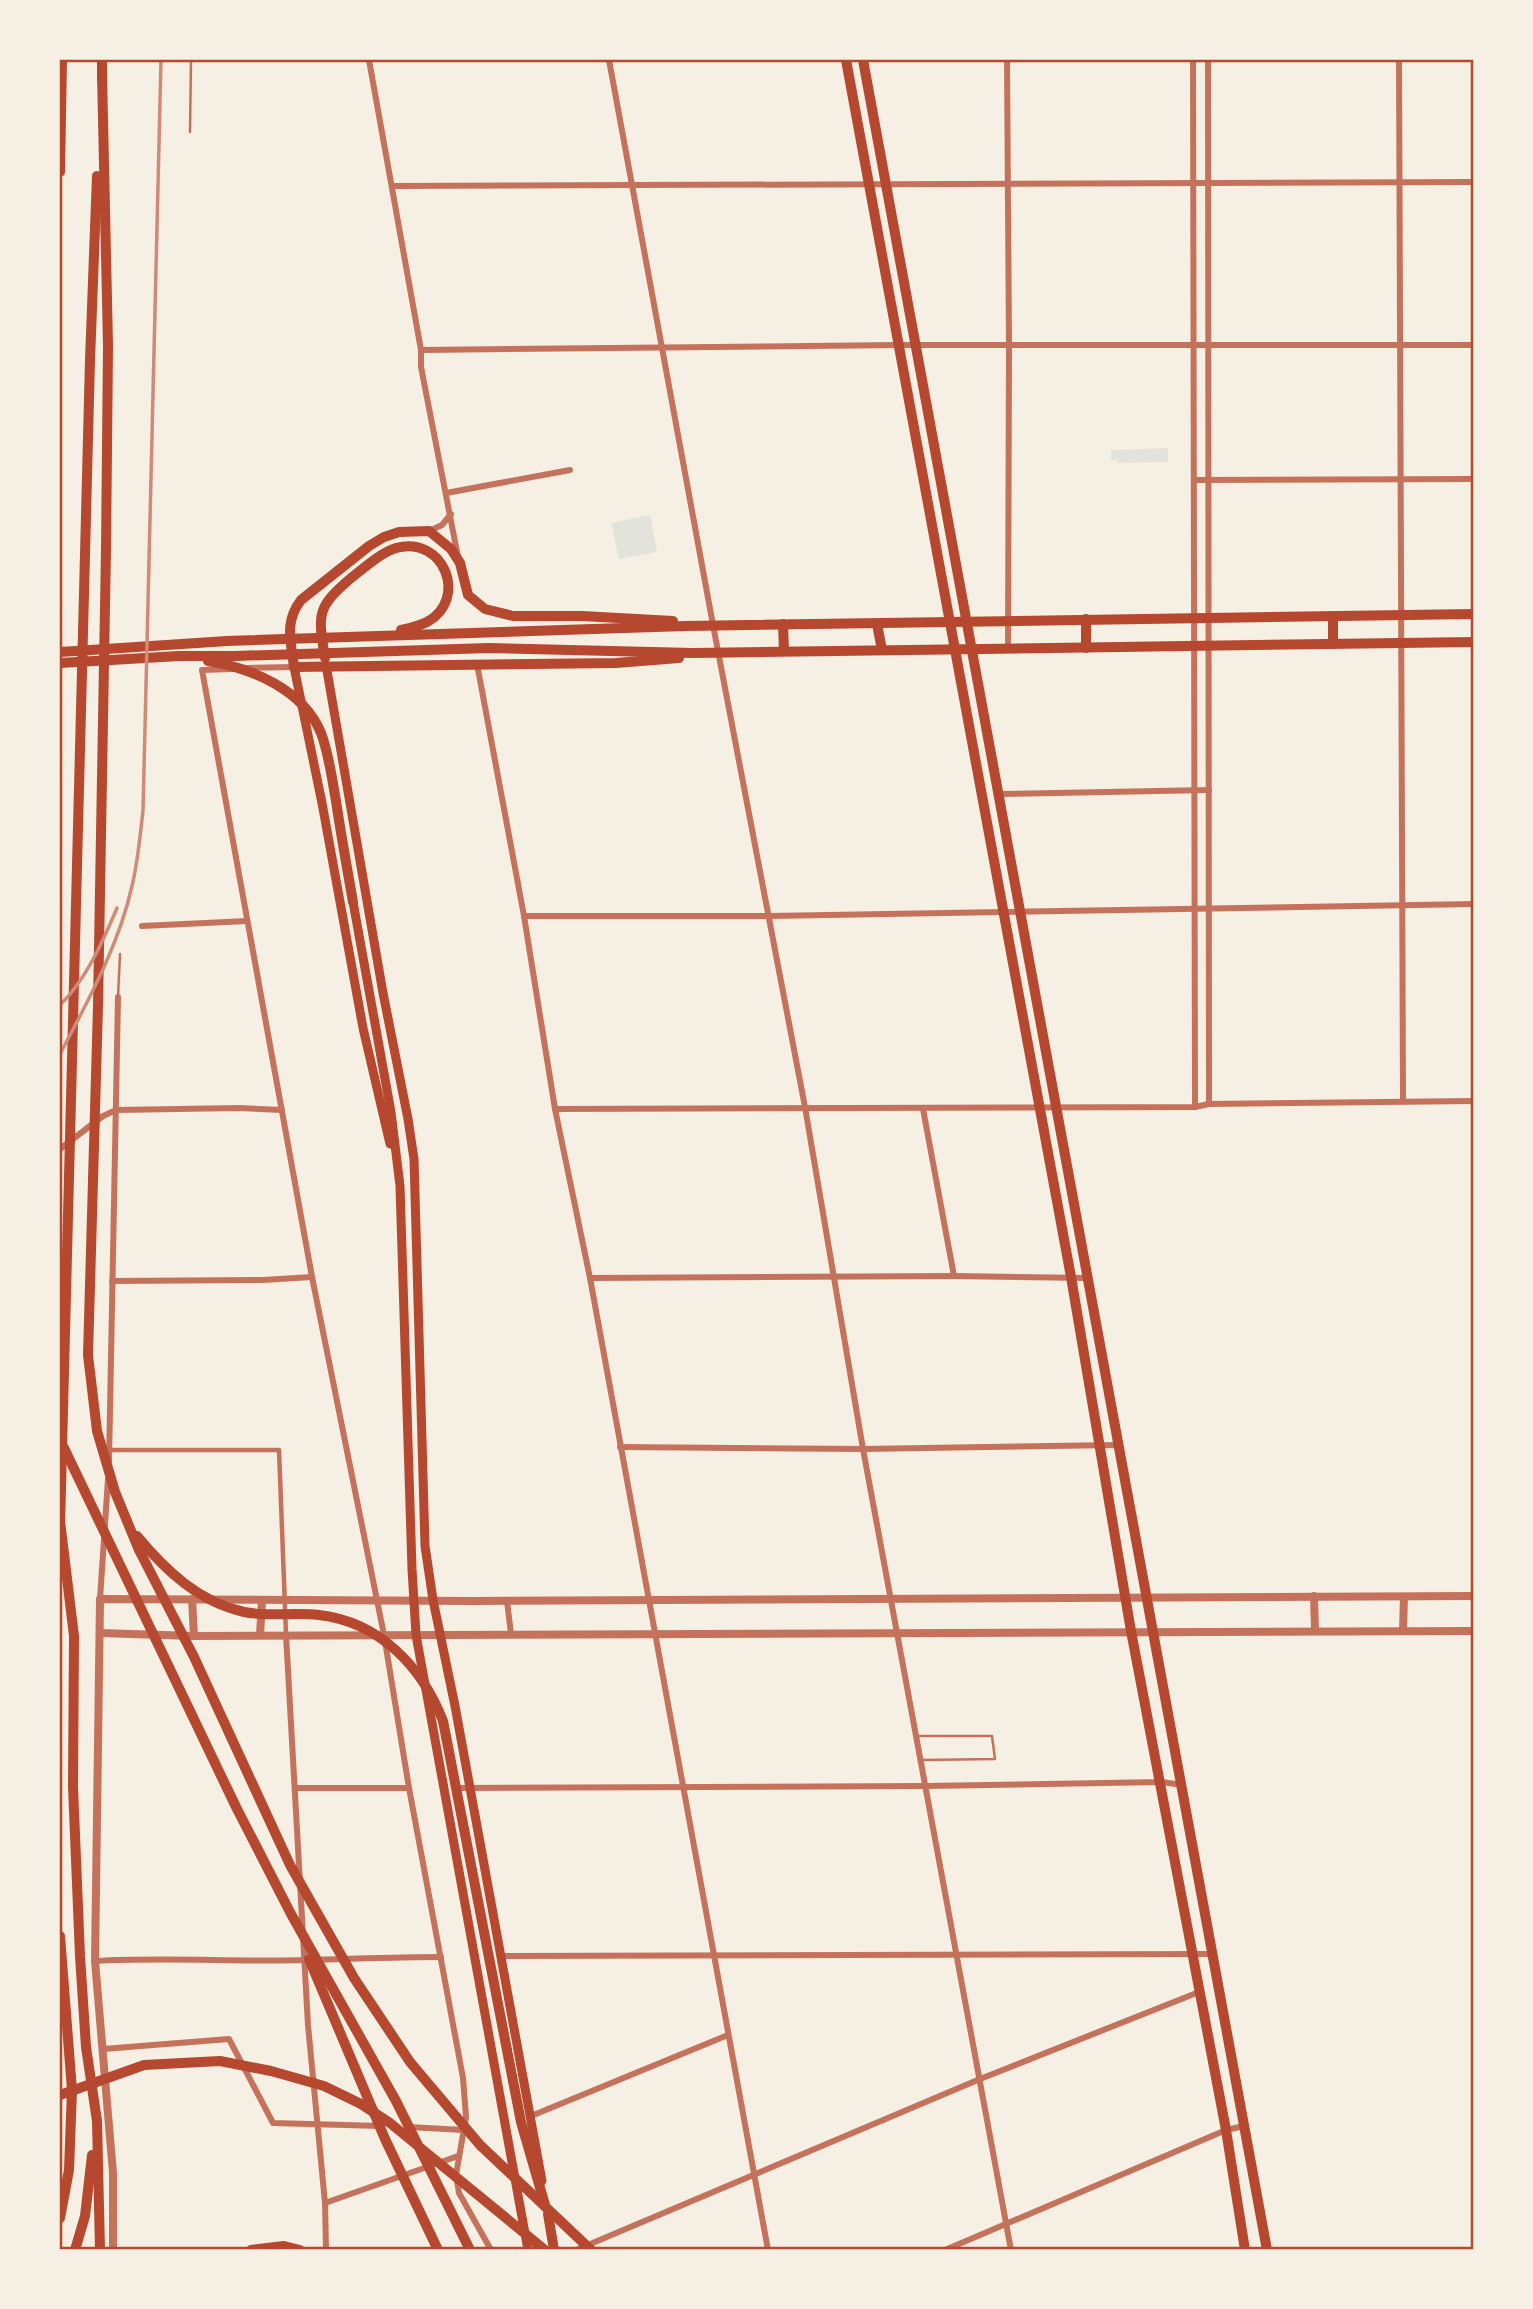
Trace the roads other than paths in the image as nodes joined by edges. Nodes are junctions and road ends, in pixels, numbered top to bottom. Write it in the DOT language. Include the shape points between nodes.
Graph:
graph roads {
  1 [pos="62,60"];
  2 [pos="102,60"];
  3 [pos="191,60"];
  4 [pos="369,60"];
  5 [pos="610,60"];
  6 [pos="846,60"];
  7 [pos="863,60"];
  8 [pos="1007,60"];
  9 [pos="1193,60"];
  10 [pos="1208,60"];
  11 [pos="1399,60"];
  12 [pos="102,73"];
  13 [pos="190,132"];
  14 [pos="60,173"];
  15 [pos="1398,182"];
  16 [pos="1474,182"];
  17 [pos="1007,183"];
  18 [pos="1194,183"];
  19 [pos="1209,183"];
  20 [pos="632,185"];
  21 [pos="869,185"];
  22 [pos="886,185"];
  23 [pos="392,186"];
  24 [pos="898,345"];
  25 [pos="916,345"];
  26 [pos="1194,345"];
  27 [pos="1474,345"];
  28 [pos="1009,346"];
  29 [pos="1209,346"];
  30 [pos="1399,346"];
  31 [pos="662,348"];
  32 [pos="421,350"];
  33 [pos="570,470"];
  34 [pos="1399,479"];
  35 [pos="1474,479"];
  36 [pos="1194,480"];
  37 [pos="1209,480"];
  38 [pos="446,492"];
  39 [pos="451,514"];
  40 [pos="429,531"];
  41 [pos="460,563"];
  42 [pos="1474,614"];
  43 [pos="1401,615"];
  44 [pos="1333,616"];
  45 [pos="1209,617"];
  46 [pos="1195,618"];
  47 [pos="1086,619"];
  48 [pos="949,620"];
  49 [pos="967,620"];
  50 [pos="1008,621"];
  51 [pos="783,624"];
  52 [pos="877,624"];
  53 [pos="713,625"];
  54 [pos="377,635"];
  55 [pos="1474,642"];
  56 [pos="1401,643"];
  57 [pos="1333,644"];
  58 [pos="1195,646"];
  59 [pos="1209,646"];
  60 [pos="1086,648"];
  61 [pos="1008,649"];
  62 [pos="882,650"];
  63 [pos="955,650"];
  64 [pos="972,650"];
  65 [pos="784,651"];
  66 [pos="60,652"];
  67 [pos="718,653"];
  68 [pos="180,656"];
  69 [pos="477,664"];
  70 [pos="60,665"];
  71 [pos="326,665"];
  72 [pos="294,667"];
  73 [pos="1195,790"];
  74 [pos="1209,790"];
  75 [pos="1000,793"];
  76 [pos="353,902"];
  77 [pos="1402,904"];
  78 [pos="1474,904"];
  79 [pos="1209,908"];
  80 [pos="1195,909"];
  81 [pos="1002,912"];
  82 [pos="1022,912"];
  83 [pos="524,916"];
  84 [pos="769,916"];
  85 [pos="247,921"];
  86 [pos="142,926"];
  87 [pos="120,954"];
  88 [pos="118,997"];
  89 [pos="1403,1101"];
  90 [pos="1474,1101"];
  91 [pos="1209,1104"];
  92 [pos="805,1107"];
  93 [pos="1038,1107"];
  94 [pos="1055,1107"];
  95 [pos="1195,1107"];
  96 [pos="555,1109"];
  97 [pos="923,1109"];
  98 [pos="116,1110"];
  99 [pos="282,1110"];
  100 [pos="60,1149"];
  101 [pos="400,1186"];
  102 [pos="954,1276"];
  103 [pos="312,1277"];
  104 [pos="834,1277"];
  105 [pos="1071,1277"];
  106 [pos="590,1278"];
  107 [pos="1088,1278"];
  108 [pos="112,1281"];
  109 [pos="60,1440"];
  110 [pos="1118,1445"];
  111 [pos="620,1447"];
  112 [pos="1099,1447"];
  113 [pos="863,1449"];
  114 [pos="110,1450"];
  115 [pos="60,1521"];
  116 [pos="128,1526"];
  117 [pos="60,1527"];
  118 [pos="1314,1596"];
  119 [pos="1474,1596"];
  120 [pos="1125,1597"];
  121 [pos="1404,1597"];
  122 [pos="1146,1598"];
  123 [pos="192,1599"];
  124 [pos="100,1600"];
  125 [pos="413,1600"];
  126 [pos="433,1600"];
  127 [pos="650,1600"];
  128 [pos="891,1600"];
  129 [pos="262,1601"];
  130 [pos="285,1601"];
  131 [pos="377,1601"];
  132 [pos="507,1601"];
  133 [pos="1315,1630"];
  134 [pos="1403,1631"];
  135 [pos="1474,1631"];
  136 [pos="1132,1632"];
  137 [pos="1152,1632"];
  138 [pos="100,1633"];
  139 [pos="898,1633"];
  140 [pos="512,1634"];
  141 [pos="656,1634"];
  142 [pos="260,1635"];
  143 [pos="286,1635"];
  144 [pos="384,1635"];
  145 [pos="416,1635"];
  146 [pos="439,1635"];
  147 [pos="194,1636"];
  148 [pos="917,1736"];
  149 [pos="922,1760"];
  150 [pos="1161,1782"];
  151 [pos="1182,1785"];
  152 [pos="682,1786"];
  153 [pos="926,1786"];
  154 [pos="470,1787"];
  155 [pos="296,1788"];
  156 [pos="409,1788"];
  157 [pos="444,1788"];
  158 [pos="291,1914"];
  159 [pos="60,1936"];
  160 [pos="713,1954"];
  161 [pos="1212,1954"];
  162 [pos="1193,1955"];
  163 [pos="501,1956"];
  164 [pos="956,1956"];
  165 [pos="441,1957"];
  166 [pos="305,1960"];
  167 [pos="95,1961"];
  168 [pos="1199,1992"];
  169 [pos="728,2035"];
  170 [pos="103,2049"];
  171 [pos="980,2079"];
  172 [pos="60,2095"];
  173 [pos="531,2116"];
  174 [pos="97,2120"];
  175 [pos="318,2124"];
  176 [pos="1244,2126"];
  177 [pos="463,2130"];
  178 [pos="1226,2130"];
  179 [pos="458,2156"];
  180 [pos="754,2175"];
  181 [pos="325,2203"];
  182 [pos="548,2214"];
  183 [pos="60,2218"];
  184 [pos="1006,2224"];
  185 [pos="75,2249"];
  186 [pos="100,2249"];
  187 [pos="113,2249"];
  188 [pos="251,2249"];
  189 [pos="300,2249"];
  190 [pos="326,2249"];
  191 [pos="438,2249"];
  192 [pos="470,2249"];
  193 [pos="491,2249"];
  194 [pos="528,2249"];
  195 [pos="545,2249"];
  196 [pos="554,2249"];
  197 [pos="576,2249"];
  198 [pos="591,2249"];
  199 [pos="768,2249"];
  200 [pos="945,2249"];
  201 [pos="1011,2249"];
  202 [pos="1245,2249"];
  203 [pos="1266,2249"];
  1 -- 14 [label="highway"];
  2 -- 12 [label="highway"];
  3 -- 13 [label="lane"];
  4 -- 23 [label="street"];
  5 -- 20 [label="street"];
  6 -- 21 [label="main road"];
  7 -- 22 [label="main road"];
  8 -- 17 [label="street"];
  9 -- 18 [label="street"];
  10 -- 19 [label="street"];
  11 -- 15 [label="street"];
  12 -- 115 [label="highway" via="90,360"];
  12 -- 116 [label="highway" via="107,346 88,1354 97,1431"];
  15 -- 16 [label="street"];
  15 -- 19 [label="street"];
  15 -- 30 [label="street"];
  17 -- 18 [label="street"];
  17 -- 22 [label="street"];
  17 -- 28 [label="street"];
  18 -- 19 [label="street"];
  18 -- 26 [label="street"];
  19 -- 29 [label="street"];
  20 -- 21 [label="street"];
  20 -- 23 [label="street"];
  20 -- 31 [label="street"];
  21 -- 22 [label="street"];
  21 -- 24 [label="main road"];
  22 -- 25 [label="main road"];
  23 -- 32 [label="street"];
  24 -- 25 [label="street"];
  24 -- 31 [label="street"];
  24 -- 48 [label="main road"];
  25 -- 28 [label="street"];
  25 -- 49 [label="main road"];
  26 -- 28 [label="street"];
  26 -- 29 [label="street"];
  26 -- 36 [label="street"];
  27 -- 30 [label="street"];
  28 -- 50 [label="street"];
  29 -- 30 [label="street"];
  29 -- 37 [label="street"];
  30 -- 34 [label="street"];
  31 -- 32 [label="street"];
  31 -- 53 [label="street"];
  32 -- 38 [label="street"];
  33 -- 38 [label="street"];
  34 -- 35 [label="street"];
  34 -- 37 [label="street"];
  34 -- 43 [label="street"];
  36 -- 37 [label="street"];
  36 -- 46 [label="street"];
  37 -- 45 [label="street"];
  38 -- 39 [label="street"];
  39 -- 40 [label="street"];
  39 -- 41 [label="street"];
  40 -- 41 [label="main road"];
  40 -- 72 [label="main road" via="384,537 301,600 289,626"];
  41 -- 53 [label="main road" via="468,595 502,615 642,618"];
  42 -- 43 [label="main road"];
  43 -- 44 [label="main road"];
  43 -- 56 [label="street"];
  44 -- 45 [label="main road"];
  44 -- 57 [label="main road"];
  45 -- 46 [label="main road"];
  45 -- 59 [label="street"];
  46 -- 47 [label="main road"];
  46 -- 58 [label="street"];
  47 -- 50 [label="main road"];
  47 -- 60 [label="main road"];
  48 -- 49 [label="main road"];
  48 -- 52 [label="main road"];
  48 -- 63 [label="main road"];
  49 -- 50 [label="main road"];
  49 -- 64 [label="main road"];
  50 -- 61 [label="street"];
  51 -- 52 [label="main road"];
  51 -- 53 [label="main road"];
  51 -- 65 [label="main road"];
  52 -- 62 [label="main road"];
  53 -- 54 [label="main road"];
  53 -- 67 [label="street"];
  54 -- 66 [label="main road"];
  54 -- 71 [label="main road" via="429,621 443,607 448,587 443,567 429,551 419,547 389,551 328,599 320,617"];
  55 -- 56 [label="main road"];
  56 -- 57 [label="main road"];
  56 -- 77 [label="street"];
  57 -- 59 [label="main road"];
  58 -- 59 [label="main road"];
  58 -- 60 [label="main road"];
  58 -- 73 [label="street"];
  59 -- 74 [label="street"];
  60 -- 61 [label="main road"];
  61 -- 64 [label="main road"];
  62 -- 63 [label="main road"];
  62 -- 65 [label="main road"];
  63 -- 64 [label="main road"];
  63 -- 81 [label="main road"];
  64 -- 75 [label="main road"];
  65 -- 67 [label="main road"];
  67 -- 68 [label="main road" via="489,648"];
  67 -- 69 [label="main road" via="651,662"];
  67 -- 84 [label="street"];
  68 -- 70 [label="main road"];
  68 -- 76 [label="main road" via="230,665 269,680 311,716 330,765"];
  69 -- 71 [label="main road"];
  69 -- 83 [label="street"];
  71 -- 72 [label="main road"];
  71 -- 126 [label="main road" via="414,1159 425,1546"];
  72 -- 85 [label="street" via="202,670"];
  72 -- 101 [label="main road" via="363,1028"];
  73 -- 74 [label="street"];
  73 -- 75 [label="street"];
  73 -- 80 [label="street"];
  74 -- 79 [label="street"];
  75 -- 82 [label="main road"];
  76 -- 101 [label="main road"];
  77 -- 78 [label="street"];
  77 -- 79 [label="street"];
  77 -- 89 [label="street"];
  79 -- 80 [label="street"];
  79 -- 91 [label="street"];
  80 -- 82 [label="street"];
  80 -- 95 [label="street"];
  81 -- 82 [label="street"];
  81 -- 84 [label="street"];
  81 -- 93 [label="main road"];
  82 -- 94 [label="main road"];
  83 -- 84 [label="street"];
  83 -- 96 [label="street"];
  84 -- 92 [label="street"];
  85 -- 86 [label="street"];
  85 -- 99 [label="street"];
  87 -- 88 [label="lane"];
  88 -- 98 [label="street"];
  89 -- 90 [label="street"];
  89 -- 91 [label="street"];
  91 -- 95 [label="street"];
  92 -- 96 [label="street"];
  92 -- 97 [label="street"];
  92 -- 104 [label="street"];
  93 -- 94 [label="street"];
  93 -- 97 [label="street"];
  93 -- 105 [label="main road"];
  94 -- 95 [label="street"];
  94 -- 107 [label="main road"];
  96 -- 106 [label="street"];
  97 -- 102 [label="street"];
  98 -- 99 [label="street"];
  98 -- 100 [label="street"];
  98 -- 108 [label="street"];
  99 -- 103 [label="street"];
  101 -- 125 [label="main road"];
  102 -- 104 [label="street"];
  102 -- 105 [label="street"];
  103 -- 108 [label="street"];
  103 -- 131 [label="street"];
  104 -- 106 [label="street"];
  104 -- 113 [label="street"];
  105 -- 107 [label="street"];
  105 -- 112 [label="main road"];
  106 -- 111 [label="street"];
  107 -- 110 [label="main road"];
  108 -- 114 [label="street"];
  109 -- 158 [label="highway"];
  110 -- 112 [label="street"];
  110 -- 122 [label="main road"];
  111 -- 113 [label="street"];
  111 -- 127 [label="street"];
  112 -- 113 [label="street"];
  112 -- 120 [label="main road"];
  113 -- 128 [label="street"];
  114 -- 124 [label="street"];
  114 -- 130 [label="street" via="279,1450"];
  115 -- 117 [label="highway"];
  115 -- 174 [label="highway" via="74,1636 73,1787 80,1956"];
  116 -- 182 [label="highway" via="178,1580 203,1596 247,1612 321,1615 347,1621 385,1640 413,1667 434,1699 443,1721 520,2122"];
  116 -- 198 [label="highway" via="290,1865 354,1978 410,2062 480,2145"];
  118 -- 121 [label="street"];
  118 -- 122 [label="street"];
  118 -- 133 [label="street"];
  119 -- 121 [label="street"];
  120 -- 122 [label="street"];
  120 -- 128 [label="street"];
  120 -- 136 [label="main road"];
  121 -- 134 [label="street"];
  122 -- 137 [label="main road"];
  123 -- 124 [label="street"];
  123 -- 129 [label="street"];
  123 -- 147 [label="street"];
  124 -- 138 [label="street"];
  125 -- 126 [label="street"];
  125 -- 131 [label="street"];
  125 -- 145 [label="main road"];
  126 -- 132 [label="street"];
  126 -- 146 [label="main road"];
  127 -- 128 [label="street"];
  127 -- 132 [label="street"];
  127 -- 141 [label="street"];
  128 -- 139 [label="street"];
  129 -- 130 [label="street"];
  129 -- 142 [label="street"];
  130 -- 131 [label="street"];
  130 -- 143 [label="street"];
  131 -- 144 [label="street"];
  132 -- 140 [label="street"];
  133 -- 134 [label="street"];
  133 -- 137 [label="street"];
  134 -- 135 [label="street"];
  136 -- 137 [label="street"];
  136 -- 139 [label="street"];
  136 -- 150 [label="main road"];
  137 -- 151 [label="main road"];
  138 -- 147 [label="street"];
  138 -- 167 [label="street"];
  139 -- 141 [label="street"];
  139 -- 148 [label="street"];
  140 -- 141 [label="street"];
  140 -- 146 [label="street"];
  141 -- 152 [label="street"];
  142 -- 143 [label="street"];
  142 -- 147 [label="street"];
  143 -- 144 [label="street"];
  143 -- 155 [label="street"];
  144 -- 145 [label="street"];
  144 -- 156 [label="street"];
  145 -- 146 [label="street"];
  145 -- 157 [label="main road"];
  146 -- 154 [label="main road"];
  148 -- 149 [label="street"];
  148 -- 149 [label="lane" via="992,1736 995,1759"];
  149 -- 153 [label="street"];
  150 -- 151 [label="street"];
  150 -- 153 [label="street"];
  150 -- 162 [label="main road"];
  151 -- 161 [label="main road"];
  152 -- 153 [label="street"];
  152 -- 154 [label="street"];
  152 -- 160 [label="street"];
  153 -- 164 [label="street"];
  154 -- 157 [label="street"];
  154 -- 163 [label="main road"];
  155 -- 156 [label="street"];
  155 -- 166 [label="street"];
  156 -- 165 [label="street"];
  157 -- 194 [label="main road"];
  158 -- 191 [label="highway" via="385,2139"];
  158 -- 192 [label="highway" via="396,2101"];
  159 -- 183 [label="highway" via="72,2090 69,2170"];
  160 -- 163 [label="street"];
  160 -- 164 [label="street"];
  160 -- 169 [label="street"];
  161 -- 162 [label="street"];
  161 -- 176 [label="main road"];
  162 -- 164 [label="street"];
  162 -- 168 [label="main road"];
  163 -- 173 [label="main road"];
  164 -- 171 [label="street"];
  165 -- 166 [label="street"];
  165 -- 177 [label="street" via="463,2078"];
  166 -- 167 [label="street"];
  166 -- 175 [label="street"];
  167 -- 170 [label="street"];
  168 -- 171 [label="street"];
  168 -- 178 [label="main road"];
  169 -- 173 [label="street"];
  169 -- 180 [label="street"];
  170 -- 175 [label="street" via="229,2039 272,2123"];
  170 -- 187 [label="street" via="113,2173"];
  171 -- 180 [label="street"];
  171 -- 184 [label="street"];
  172 -- 195 [label="highway" via="144,2065 220,2061 324,2086 390,2123"];
  173 -- 182 [label="main road"];
  174 -- 185 [label="highway" via="85,2216"];
  174 -- 186 [label="highway"];
  175 -- 177 [label="street"];
  175 -- 181 [label="street"];
  176 -- 178 [label="street"];
  176 -- 203 [label="main road"];
  177 -- 179 [label="street"];
  178 -- 184 [label="street"];
  178 -- 202 [label="main road"];
  179 -- 181 [label="street"];
  179 -- 193 [label="street" via="459,2193"];
  180 -- 197 [label="street"];
  180 -- 199 [label="street"];
  181 -- 190 [label="street"];
  182 -- 196 [label="main road"];
  184 -- 200 [label="street"];
  184 -- 201 [label="street"];
  188 -- 189 [label="highway"];
}
